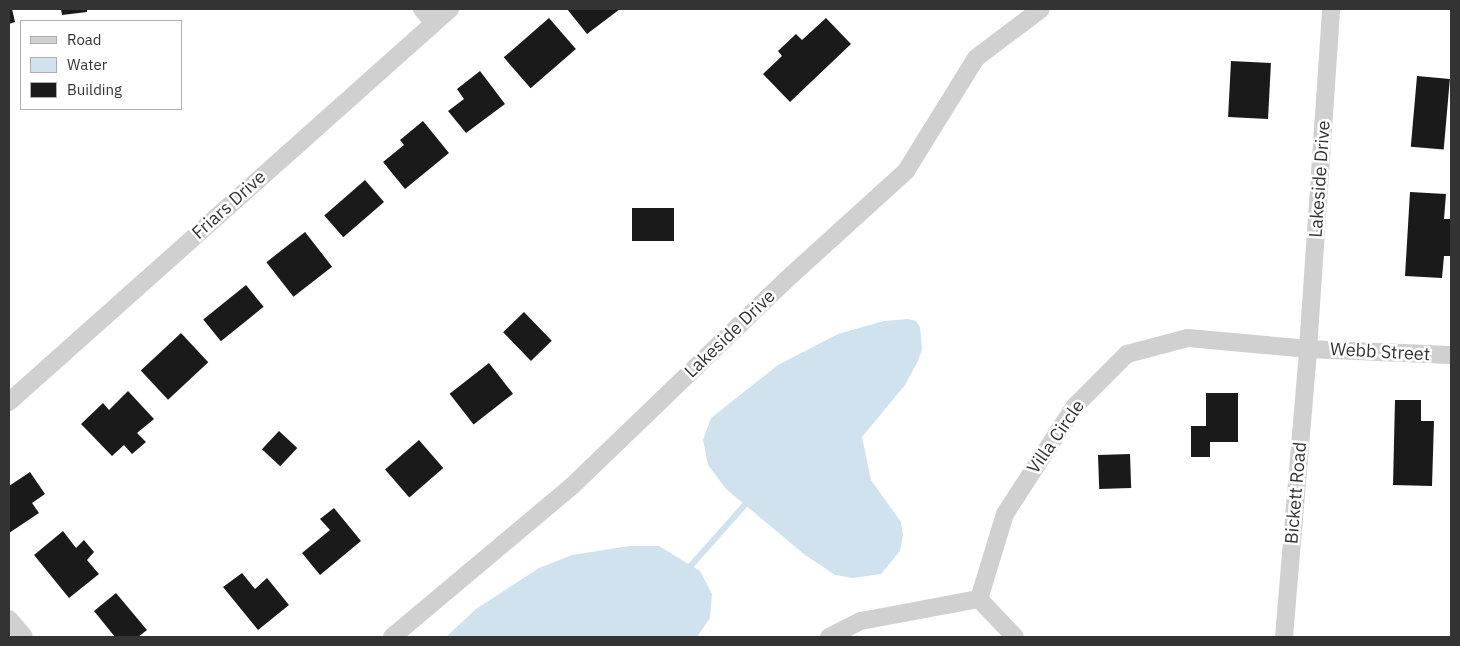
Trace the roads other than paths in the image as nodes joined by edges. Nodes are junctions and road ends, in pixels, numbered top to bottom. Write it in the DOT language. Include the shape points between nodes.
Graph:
graph roads {
  1 [pos="422,9"];
  2 [pos="450,9"];
  3 [pos="1041,9"];
  4 [pos="1331,9"];
  5 [pos="434,23"];
  6 [pos="1308,349"];
  7 [pos="1451,355"];
  8 [pos="9,402"];
  9 [pos="979,599"];
  10 [pos="9,619"];
  11 [pos="24,637"];
  12 [pos="392,637"];
  13 [pos="830,637"];
  14 [pos="1015,637"];
  15 [pos="1284,637"];
  1 -- 5 [label="street"];
  2 -- 5 [label="street, Friars Drive"];
  3 -- 12 [label="street, Lakeside Drive" via="976,58 906,171 786,280 571,487"];
  4 -- 6 [label="street, Lakeside Drive"];
  5 -- 8 [label="street, Friars Drive"];
  6 -- 7 [label="street, Webb Street"];
  6 -- 9 [label="street, Villa Circle" via="1188,338 1127,354 1075,406 1004,514"];
  6 -- 15 [label="street, Bickett Road"];
  9 -- 13 [label="street" via="861,621"];
  9 -- 14 [label="street"];
  10 -- 11 [label="street"];
}
